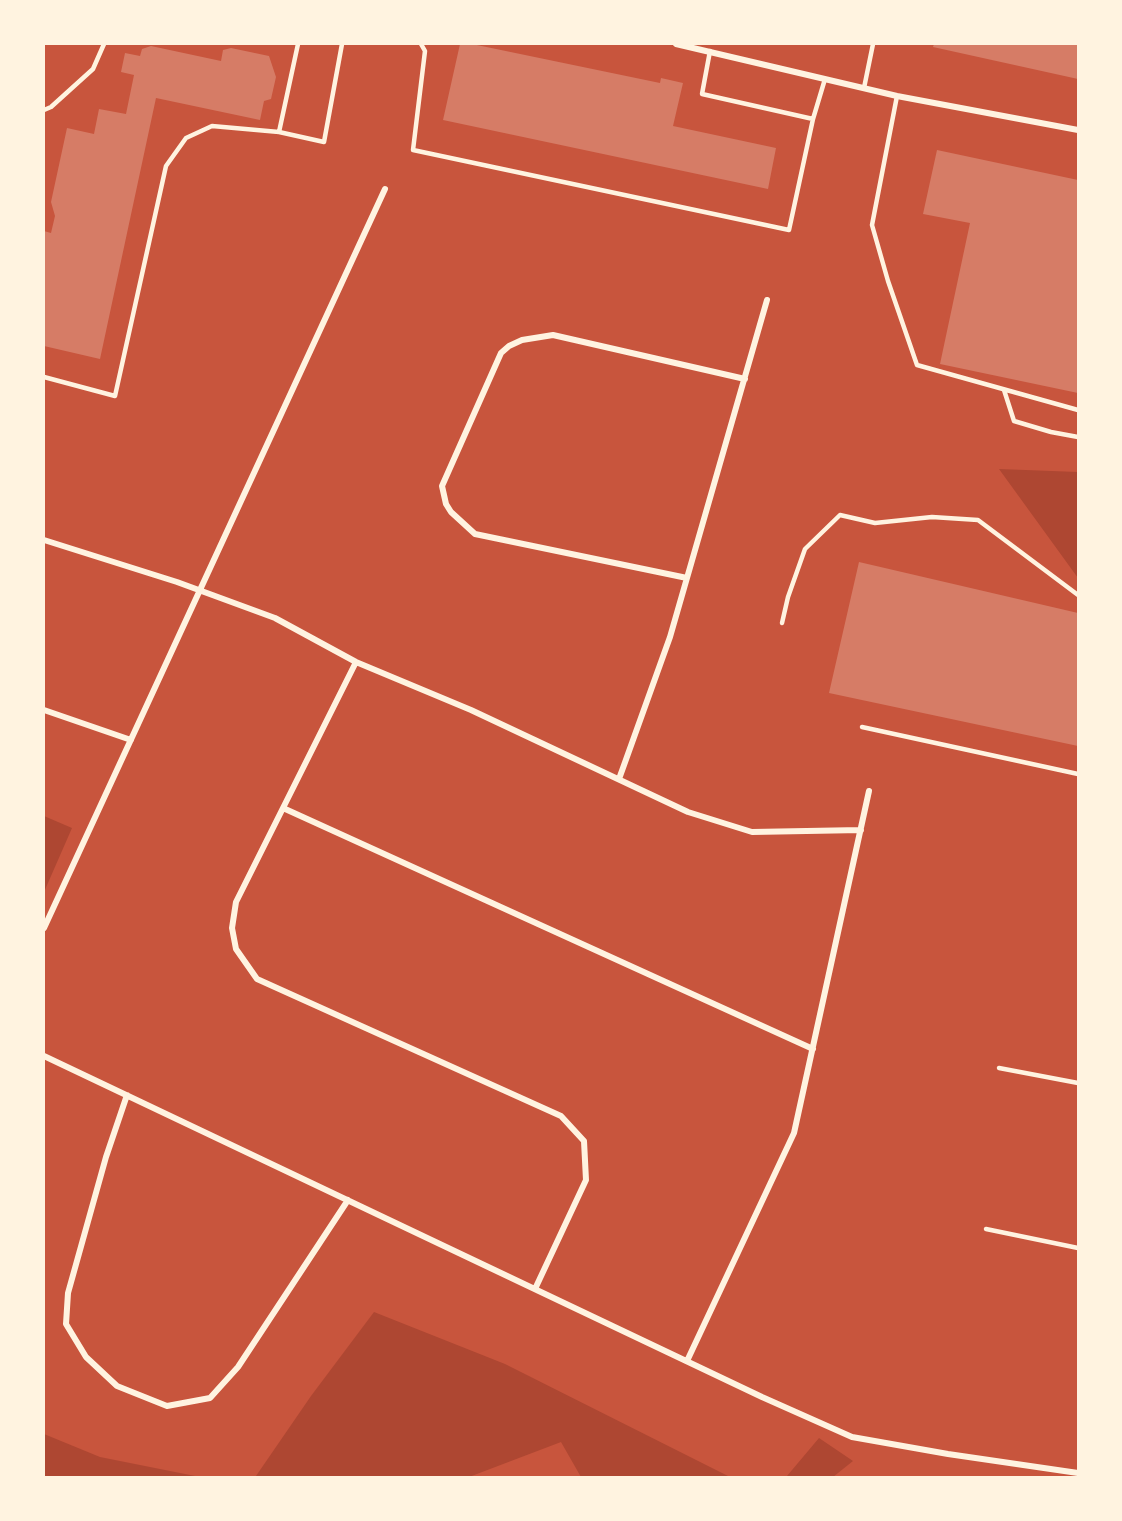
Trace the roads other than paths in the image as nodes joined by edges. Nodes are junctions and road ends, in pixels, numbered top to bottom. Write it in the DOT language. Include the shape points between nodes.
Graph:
graph roads {
  1 [pos="104,44"];
  2 [pos="298,44"];
  3 [pos="342,44"];
  4 [pos="420,44"];
  5 [pos="676,44"];
  6 [pos="873,44"];
  7 [pos="710,51"];
  8 [pos="825,79"];
  9 [pos="864,88"];
  10 [pos="897,96"];
  11 [pos="44,110"];
  12 [pos="813,119"];
  13 [pos="1078,130"];
  14 [pos="279,132"];
  15 [pos="385,189"];
  16 [pos="768,300"];
  17 [pos="44,377"];
  18 [pos="745,379"];
  19 [pos="1004,390"];
  20 [pos="1078,410"];
  21 [pos="1078,437"];
  22 [pos="44,540"];
  23 [pos="687,578"];
  24 [pos="200,590"];
  25 [pos="1078,595"];
  26 [pos="782,623"];
  27 [pos="356,662"];
  28 [pos="44,710"];
  29 [pos="862,727"];
  30 [pos="130,740"];
  31 [pos="1078,774"];
  32 [pos="619,779"];
  33 [pos="869,791"];
  34 [pos="283,808"];
  35 [pos="861,830"];
  36 [pos="44,928"];
  37 [pos="813,1049"];
  38 [pos="44,1056"];
  39 [pos="999,1068"];
  40 [pos="1078,1083"];
  41 [pos="127,1095"];
  42 [pos="348,1200"];
  43 [pos="986,1229"];
  44 [pos="1078,1248"];
  45 [pos="535,1289"];
  46 [pos="687,1361"];
  47 [pos="1078,1473"];
  1 -- 11 [label="lane" via="93,69"];
  2 -- 14 [label="lane"];
  3 -- 14 [label="lane" via="324,142"];
  4 -- 12 [label="lane" via="425,51 413,150 789,230"];
  5 -- 7 [label="street"];
  6 -- 9 [label="lane"];
  7 -- 8 [label="street"];
  7 -- 12 [label="lane" via="702,94"];
  8 -- 9 [label="street"];
  8 -- 12 [label="lane"];
  9 -- 10 [label="street"];
  10 -- 13 [label="street"];
  10 -- 19 [label="lane" via="872,225 917,365"];
  14 -- 17 [label="lane" via="212,126 186,138 166,166 115,396"];
  15 -- 24 [label="street"];
  16 -- 18 [label="street"];
  18 -- 23 [label="street"];
  18 -- 23 [label="street" via="553,335 522,340 501,353 442,486 451,512 476,534"];
  19 -- 20 [label="lane"];
  19 -- 21 [label="lane" via="1014,421"];
  22 -- 24 [label="street"];
  23 -- 32 [label="street"];
  24 -- 27 [label="street" via="275,618"];
  24 -- 30 [label="street"];
  25 -- 26 [label="lane" via="978,520 932,517 875,522 840,515 805,549"];
  27 -- 32 [label="street"];
  27 -- 34 [label="street"];
  28 -- 30 [label="street"];
  29 -- 31 [label="lane"];
  30 -- 36 [label="street"];
  32 -- 35 [label="street" via="688,812 752,832"];
  33 -- 35 [label="street"];
  34 -- 37 [label="street"];
  34 -- 45 [label="street" via="236,902 232,927 236,949 257,979 561,1116 584,1141 586,1180"];
  35 -- 37 [label="street"];
  37 -- 46 [label="street" via="794,1133"];
  38 -- 41 [label="street"];
  39 -- 40 [label="lane"];
  41 -- 42 [label="street"];
  41 -- 42 [label="street" via="68,1293 66,1324 86,1357 117,1386 166,1406 210,1398 238,1367"];
  42 -- 45 [label="street"];
  43 -- 44 [label="lane"];
  45 -- 46 [label="street"];
  46 -- 47 [label="street" via="852,1437"];
}
